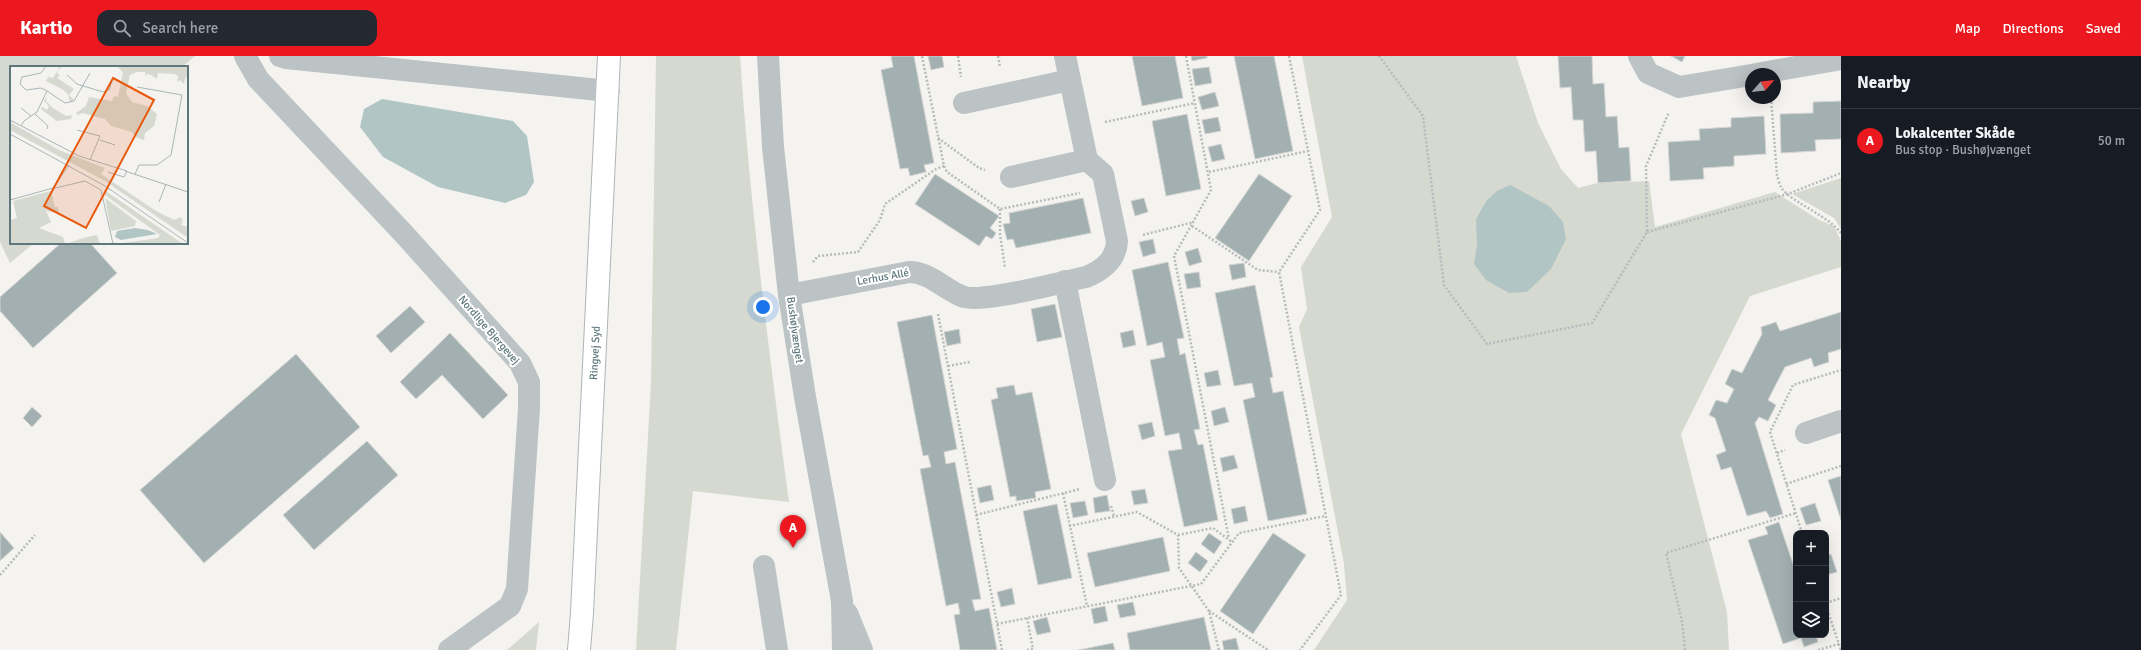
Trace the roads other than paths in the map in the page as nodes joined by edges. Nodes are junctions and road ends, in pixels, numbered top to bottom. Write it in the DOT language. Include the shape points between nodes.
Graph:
graph roads {
  1 [pos="245,56"];
  2 [pos="280,56"];
  3 [pos="609,56"];
  4 [pos="768,56"];
  5 [pos="1065,56"];
  6 [pos="1639,56"];
  7 [pos="1841,59"];
  8 [pos="1781,70"];
  9 [pos="1745,76"];
  10 [pos="1070,80"];
  11 [pos="609,91"];
  12 [pos="964,103"];
  13 [pos="1087,160"];
  14 [pos="1010,177"];
  15 [pos="1065,281"];
  16 [pos="790,295"];
  17 [pos="1841,421"];
  18 [pos="1806,433"];
  19 [pos="1105,480"];
  20 [pos="764,566"];
  21 [pos="842,601"];
  22 [pos="448,650"];
  23 [pos="579,650"];
  24 [pos="777,650"];
  25 [pos="843,650"];
  26 [pos="862,650"];
  1 -- 22 [label="street, Nordlige Bjergevej" via="258,79 404,234 520,363 529,382 517,589 510,606"];
  2 -- 11 [label="street"];
  3 -- 11 [label="main road, Ringvej Syd"];
  4 -- 16 [label="street, Bushøjvænget" via="773,147"];
  5 -- 10 [label="street"];
  6 -- 9 [label="street" via="1648,73 1679,87"];
  7 -- 8 [label="street"];
  10 -- 12 [label="street"];
  10 -- 13 [label="street"];
  11 -- 23 [label="main road, Ringvej Syd"];
  13 -- 14 [label="street"];
  13 -- 15 [label="street, Lerhus Allé" via="1103,174 1117,241 1116,251 1099,271"];
  15 -- 16 [label="street, Lerhus Allé" via="974,299 953,292 918,272 909,272"];
  15 -- 19 [label="street"];
  16 -- 21 [label="street, Bushøjvænget" via="805,397"];
  17 -- 18 [label="street"];
  20 -- 24 [label="street"];
  21 -- 25 [label="street, Bushøjvænget"];
  21 -- 26 [label="street, Bushøjvænget"];
}
